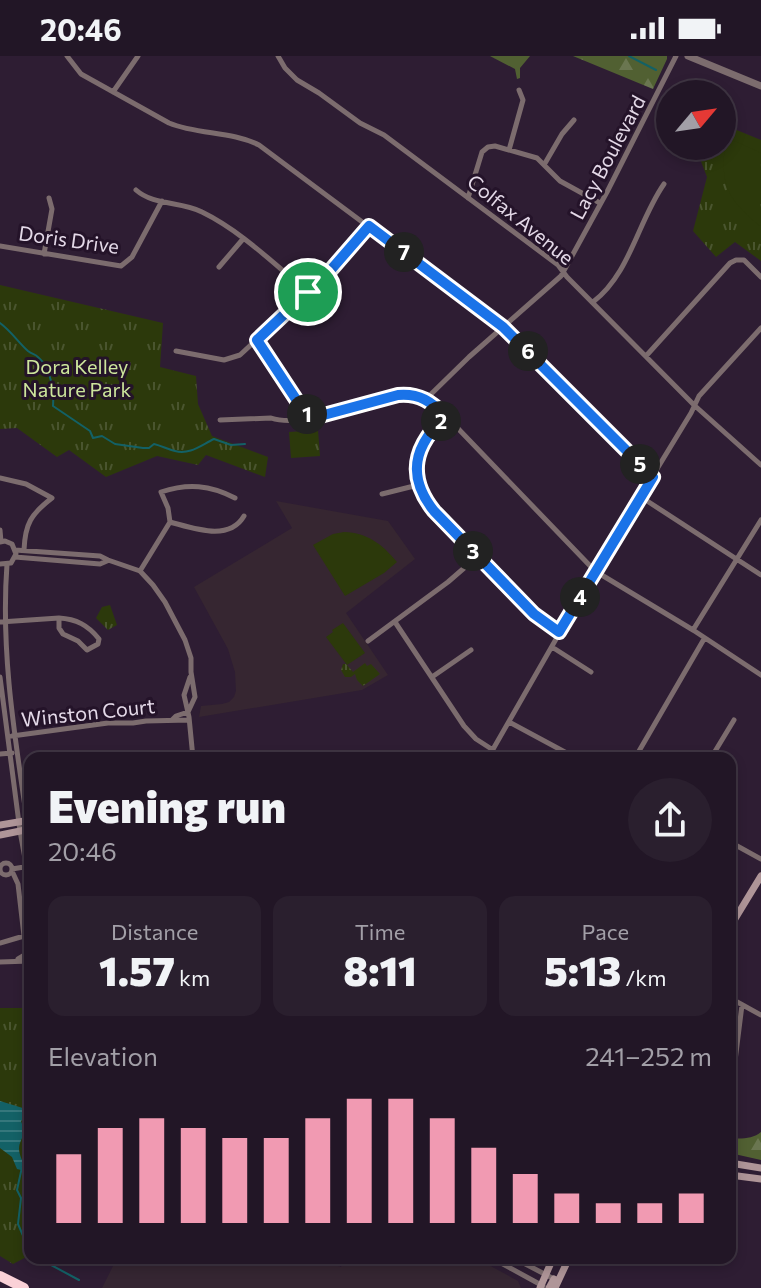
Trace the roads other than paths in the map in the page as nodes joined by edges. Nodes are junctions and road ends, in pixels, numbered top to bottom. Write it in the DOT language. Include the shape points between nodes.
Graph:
graph roads {
  1 [pos="67,56"];
  2 [pos="138,56"];
  3 [pos="278,56"];
  4 [pos="676,56"];
  5 [pos="688,56"];
  6 [pos="761,86"];
  7 [pos="519,90"];
  8 [pos="113,92"];
  9 [pos="574,120"];
  10 [pos="509,150"];
  11 [pos="544,165"];
  12 [pos="664,184"];
  13 [pos="136,190"];
  14 [pos="49,198"];
  15 [pos="468,198"];
  16 [pos="162,201"];
  17 [pos="600,203"];
  18 [pos="369,226"];
  19 [pos="243,239"];
  20 [pos="0,246"];
  21 [pos="44,254"];
  22 [pos="219,267"];
  23 [pos="563,271"];
  24 [pos="761,277"];
  25 [pos="308,292"];
  26 [pos="593,302"];
  27 [pos="503,327"];
  28 [pos="761,328"];
  29 [pos="257,340"];
  30 [pos="176,351"];
  31 [pos="646,356"];
  32 [pos="426,399"];
  33 [pos="694,405"];
  34 [pos="446,416"];
  35 [pos="309,419"];
  36 [pos="220,420"];
  37 [pos="761,465"];
  38 [pos="653,477"];
  39 [pos="0,478"];
  40 [pos="418,485"];
  41 [pos="382,494"];
  42 [pos="641,497"];
  43 [pos="235,498"];
  44 [pos="244,516"];
  45 [pos="761,520"];
  46 [pos="170,522"];
  47 [pos="0,530"];
  48 [pos="1,542"];
  49 [pos="24,551"];
  50 [pos="15,554"];
  51 [pos="478,556"];
  52 [pos="108,560"];
  53 [pos="736,560"];
  54 [pos="4,564"];
  55 [pos="140,571"];
  56 [pos="595,571"];
  57 [pos="761,575"];
  58 [pos="59,618"];
  59 [pos="2,622"];
  60 [pos="395,622"];
  61 [pos="693,630"];
  62 [pos="559,632"];
  63 [pos="704,639"];
  64 [pos="368,641"];
  65 [pos="2,643"];
  66 [pos="552,647"];
  67 [pos="471,650"];
  68 [pos="191,672"];
  69 [pos="591,672"];
  70 [pos="761,675"];
  71 [pos="0,677"];
  72 [pos="432,677"];
  73 [pos="188,712"];
  74 [pos="172,720"];
  75 [pos="189,720"];
  76 [pos="734,720"];
  77 [pos="509,722"];
  78 [pos="11,736"];
  79 [pos="493,750"];
  80 [pos="192,752"];
  81 [pos="558,752"];
  82 [pos="638,752"];
  83 [pos="715,752"];
  84 [pos="13,753"];
  85 [pos="0,754"];
  86 [pos="24,814"];
  87 [pos="0,825"];
  88 [pos="24,825"];
  89 [pos="24,826"];
  90 [pos="0,835"];
  91 [pos="736,845"];
  92 [pos="761,859"];
  93 [pos="24,867"];
  94 [pos="761,876"];
  95 [pos="736,917"];
  96 [pos="24,936"];
  97 [pos="24,936"];
  98 [pos="0,943"];
  99 [pos="24,959"];
  100 [pos="0,962"];
  101 [pos="736,1002"];
  102 [pos="742,1005"];
  103 [pos="761,1015"];
  104 [pos="736,1053"];
  105 [pos="736,1164"];
  106 [pos="761,1168"];
  107 [pos="736,1176"];
  108 [pos="761,1179"];
  109 [pos="503,1264"];
  110 [pos="524,1264"];
  111 [pos="565,1264"];
  112 [pos="4,1278"];
  113 [pos="552,1281"];
  114 [pos="544,1287"];
  115 [pos="25,1288"];
  1 -- 8 [label="street" via="81,74"];
  2 -- 8 [label="street"];
  3 -- 15 [label="street, Colfax Avenue" via="297,80 384,135"];
  4 -- 17 [label="street, Lacy Boulevard"];
  5 -- 6 [label="street"];
  7 -- 10 [label="street" via="523,100"];
  8 -- 18 [label="street" via="175,125 252,142"];
  9 -- 11 [label="street"];
  10 -- 11 [label="street"];
  10 -- 15 [label="street" via="484,149"];
  11 -- 17 [label="street" via="560,181"];
  12 -- 26 [label="street" via="623,265"];
  13 -- 16 [label="street"];
  14 -- 21 [label="street"];
  15 -- 23 [label="street, Colfax Avenue"];
  16 -- 19 [label="street" via="199,210"];
  16 -- 21 [label="street, Doris Drive" via="125,264"];
  17 -- 23 [label="street, Lacy Boulevard"];
  18 -- 25 [label="street"];
  18 -- 27 [label="street"];
  19 -- 22 [label="street"];
  19 -- 25 [label="street"];
  20 -- 21 [label="street, Doris Drive"];
  23 -- 26 [label="street, Colfax Avenue"];
  23 -- 27 [label="street, Lacy Boulevard"];
  24 -- 31 [label="street" via="744,260 730,263"];
  25 -- 29 [label="street"];
  26 -- 31 [label="street, Colfax Avenue"];
  27 -- 32 [label="street, Lacy Boulevard"];
  27 -- 38 [label="street"];
  28 -- 33 [label="street"];
  29 -- 30 [label="street" via="240,355 224,360"];
  29 -- 35 [label="street"];
  31 -- 33 [label="street, Colfax Avenue"];
  32 -- 34 [label="street"];
  32 -- 35 [label="street" via="398,395"];
  33 -- 37 [label="street, Colfax Avenue"];
  33 -- 38 [label="street"];
  34 -- 40 [label="street" via="420,451"];
  34 -- 56 [label="street"];
  35 -- 36 [label="street"];
  38 -- 42 [label="street"];
  39 -- 49 [label="street" via="52,498 33,514"];
  40 -- 41 [label="street"];
  40 -- 51 [label="street" via="434,511"];
  42 -- 53 [label="street"];
  42 -- 56 [label="street"];
  43 -- 46 [label="street" via="200,486 163,491"];
  44 -- 46 [label="street" via="236,526 214,532"];
  45 -- 53 [label="street"];
  46 -- 55 [label="street"];
  47 -- 48 [label="street"];
  48 -- 50 [label="street" via="12,544"];
  49 -- 50 [label="street"];
  49 -- 52 [label="street"];
  50 -- 52 [label="street" via="100,564"];
  50 -- 54 [label="street"];
  51 -- 60 [label="street"];
  51 -- 62 [label="street"];
  52 -- 55 [label="street"];
  53 -- 57 [label="street"];
  53 -- 61 [label="street"];
  54 -- 59 [label="street"];
  55 -- 68 [label="street" via="161,595 185,640"];
  56 -- 61 [label="street"];
  56 -- 62 [label="street"];
  58 -- 58 [label="street" via="79,622 95,633 98,644 87,650 60,631"];
  58 -- 59 [label="street"];
  59 -- 65 [label="street"];
  60 -- 64 [label="street"];
  60 -- 72 [label="street"];
  61 -- 63 [label="street"];
  62 -- 66 [label="street"];
  63 -- 70 [label="street"];
  63 -- 82 [label="street"];
  65 -- 78 [label="street"];
  66 -- 69 [label="street"];
  66 -- 77 [label="street"];
  67 -- 72 [label="street"];
  68 -- 73 [label="street" via="184,695"];
  68 -- 73 [label="street" via="195,697"];
  71 -- 78 [label="street"];
  72 -- 79 [label="street" via="470,733"];
  73 -- 74 [label="street, Winston Court"];
  73 -- 75 [label="street"];
  74 -- 75 [label="street, Winston Court"];
  74 -- 78 [label="street, Winston Court"];
  75 -- 80 [label="street"];
  76 -- 83 [label="street"];
  77 -- 79 [label="street"];
  77 -- 81 [label="street"];
  78 -- 84 [label="street"];
  84 -- 85 [label="street"];
  84 -- 86 [label="street"];
  87 -- 88 [label="main road"];
  89 -- 90 [label="main road"];
  91 -- 92 [label="street"];
  93 -- 96 [label="street" via="11,871"];
  94 -- 95 [label="main road"];
  97 -- 98 [label="street"];
  99 -- 100 [label="street"];
  101 -- 102 [label="street"];
  102 -- 103 [label="street"];
  102 -- 104 [label="street"];
  105 -- 106 [label="main road"];
  107 -- 108 [label="main road"];
  109 -- 114 [label="street"];
  110 -- 113 [label="street"];
  111 -- 113 [label="main road"];
  112 -- 115 [label="highway"];
  113 -- 114 [label="main road"];
}
